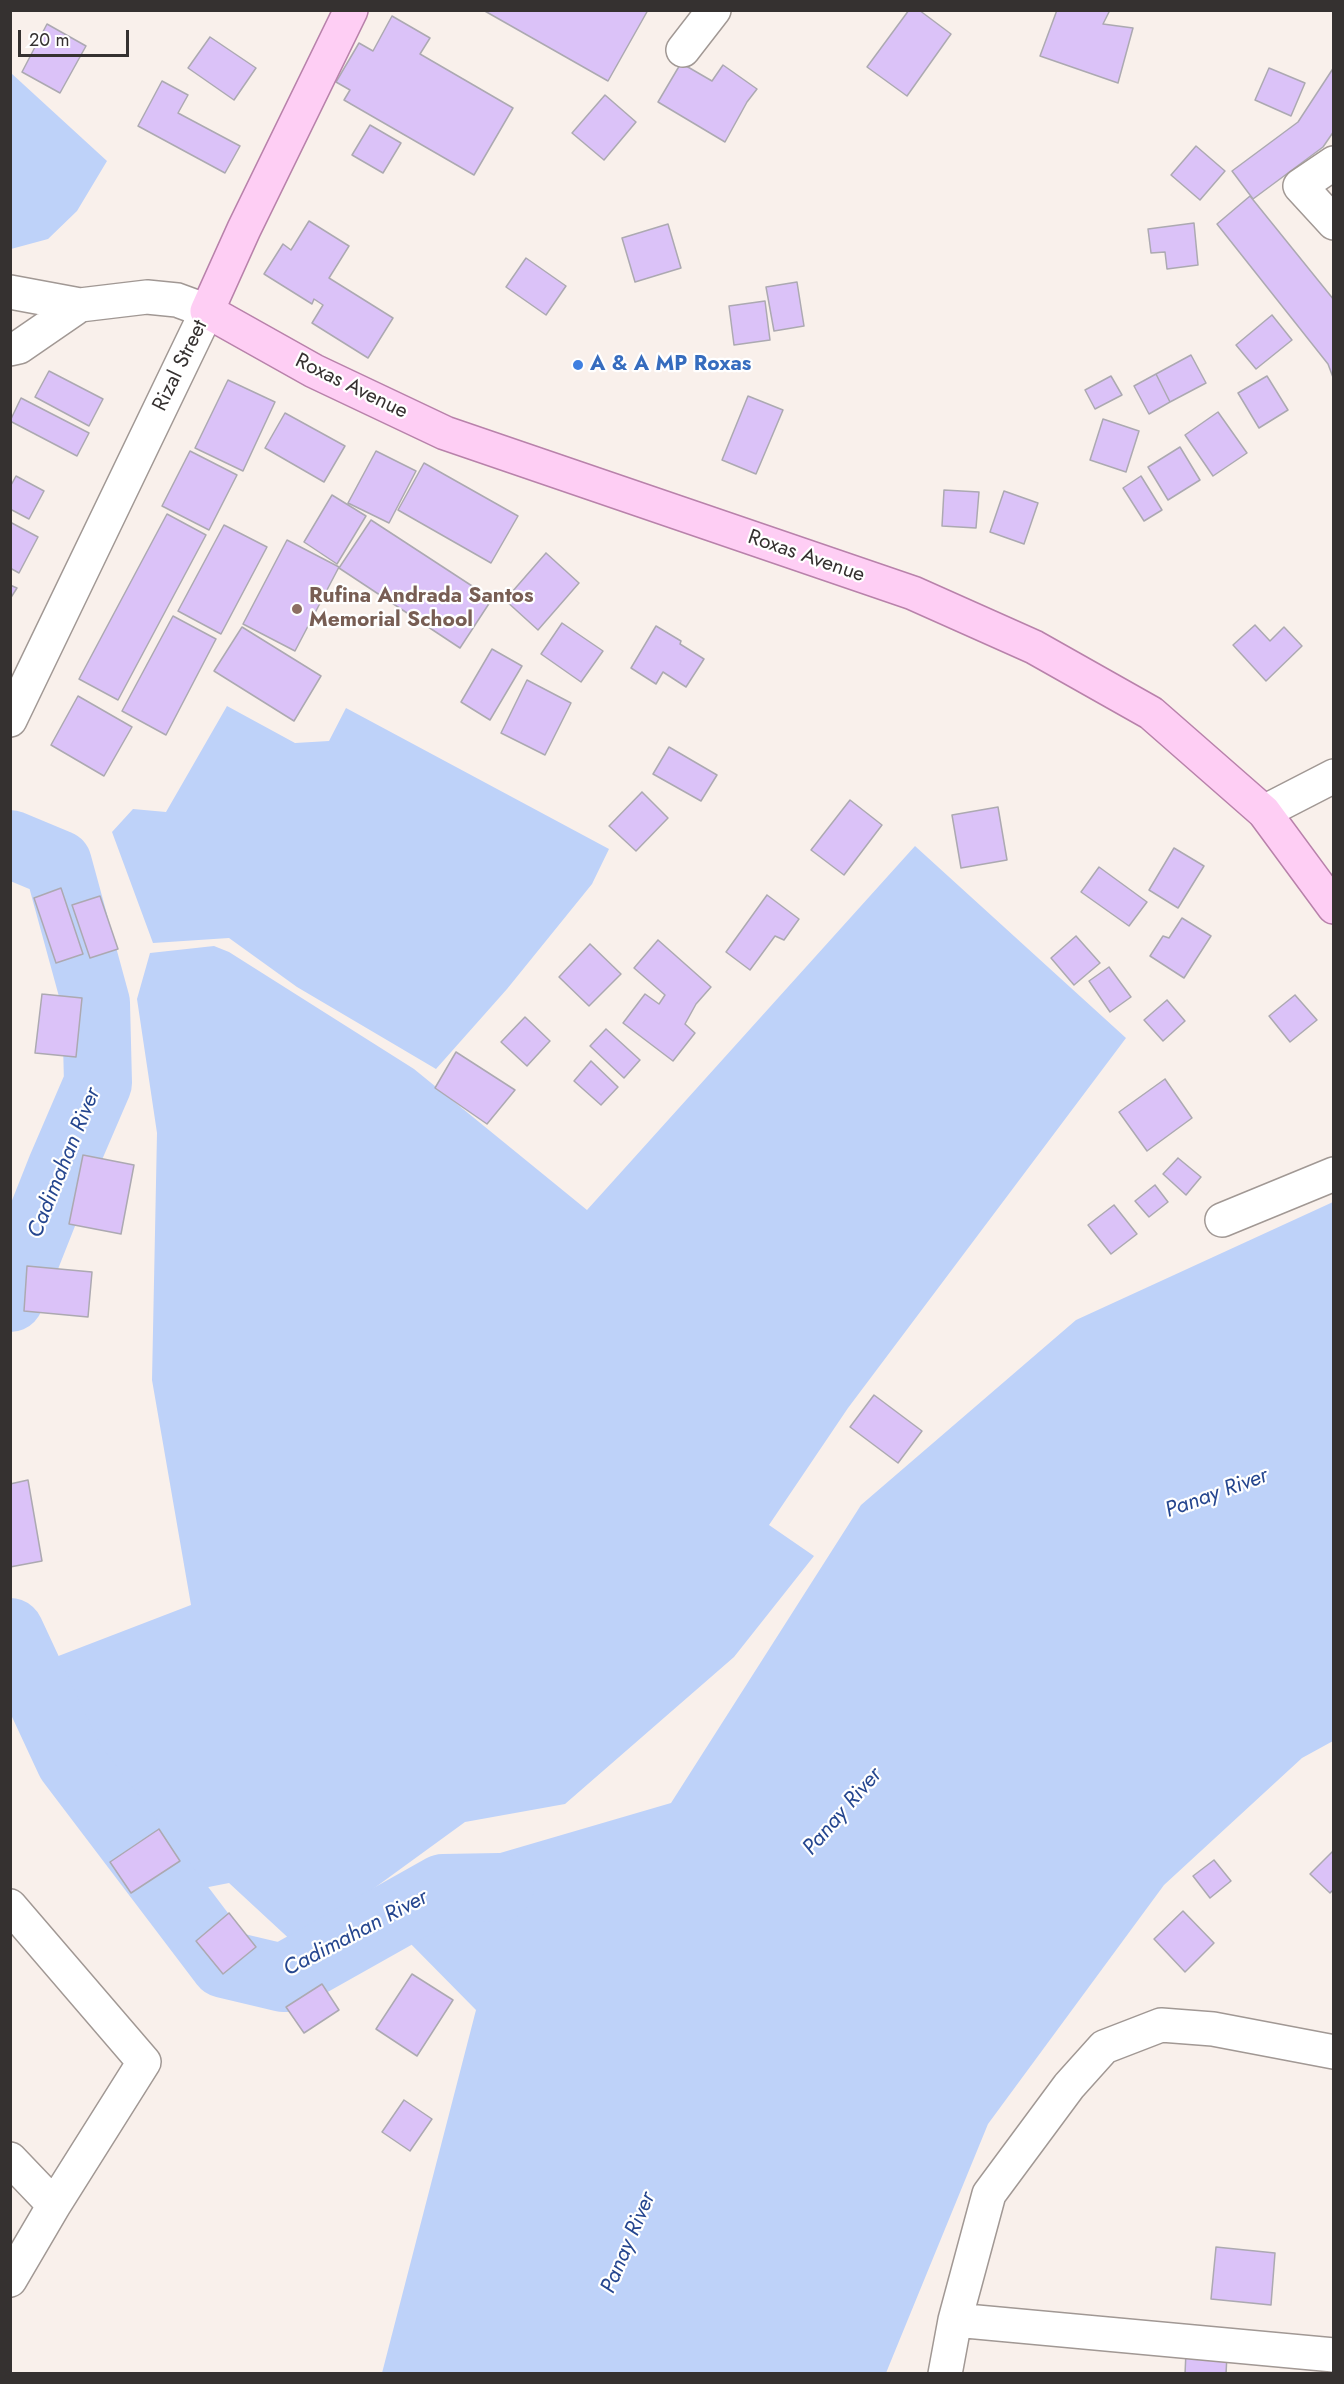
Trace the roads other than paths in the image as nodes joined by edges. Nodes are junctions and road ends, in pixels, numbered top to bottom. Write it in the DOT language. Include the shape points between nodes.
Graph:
graph roads {
  1 [pos="351,10"];
  2 [pos="714,10"];
  3 [pos="683,50"];
  4 [pos="1334,163"];
  5 [pos="1334,223"];
  6 [pos="10,292"];
  7 [pos="80,305"];
  8 [pos="207,311"];
  9 [pos="10,349"];
  10 [pos="10,720"];
  11 [pos="1334,776"];
  12 [pos="1264,812"];
  13 [pos="1334,907"];
  14 [pos="1334,1174"];
  15 [pos="1222,1220"];
  16 [pos="10,1906"];
  17 [pos="1334,2052"];
  18 [pos="10,2159"];
  19 [pos="54,2205"];
  20 [pos="10,2280"];
  21 [pos="955,2320"];
  22 [pos="1334,2355"];
  23 [pos="945,2373"];
  1 -- 8 [label="main road, Rizal Street"];
  2 -- 3 [label="street"];
  4 -- 5 [label="street" via="1300,186"];
  6 -- 7 [label="street"];
  7 -- 8 [label="street" via="147,297 177,300"];
  7 -- 9 [label="street" via="19,348"];
  8 -- 10 [label="street, Rizal Street"];
  8 -- 12 [label="main road, Roxas Avenue" via="314,371 445,433 913,593 1034,647 1151,713"];
  11 -- 12 [label="street"];
  12 -- 13 [label="main road, Roxas Avenue"];
  14 -- 15 [label="street"];
  16 -- 19 [label="street" via="144,2062"];
  17 -- 21 [label="street" via="1161,2025 1104,2048 1069,2086 989,2194"];
  18 -- 19 [label="street"];
  19 -- 20 [label="street"];
  21 -- 22 [label="street"];
  21 -- 23 [label="street"];
}
